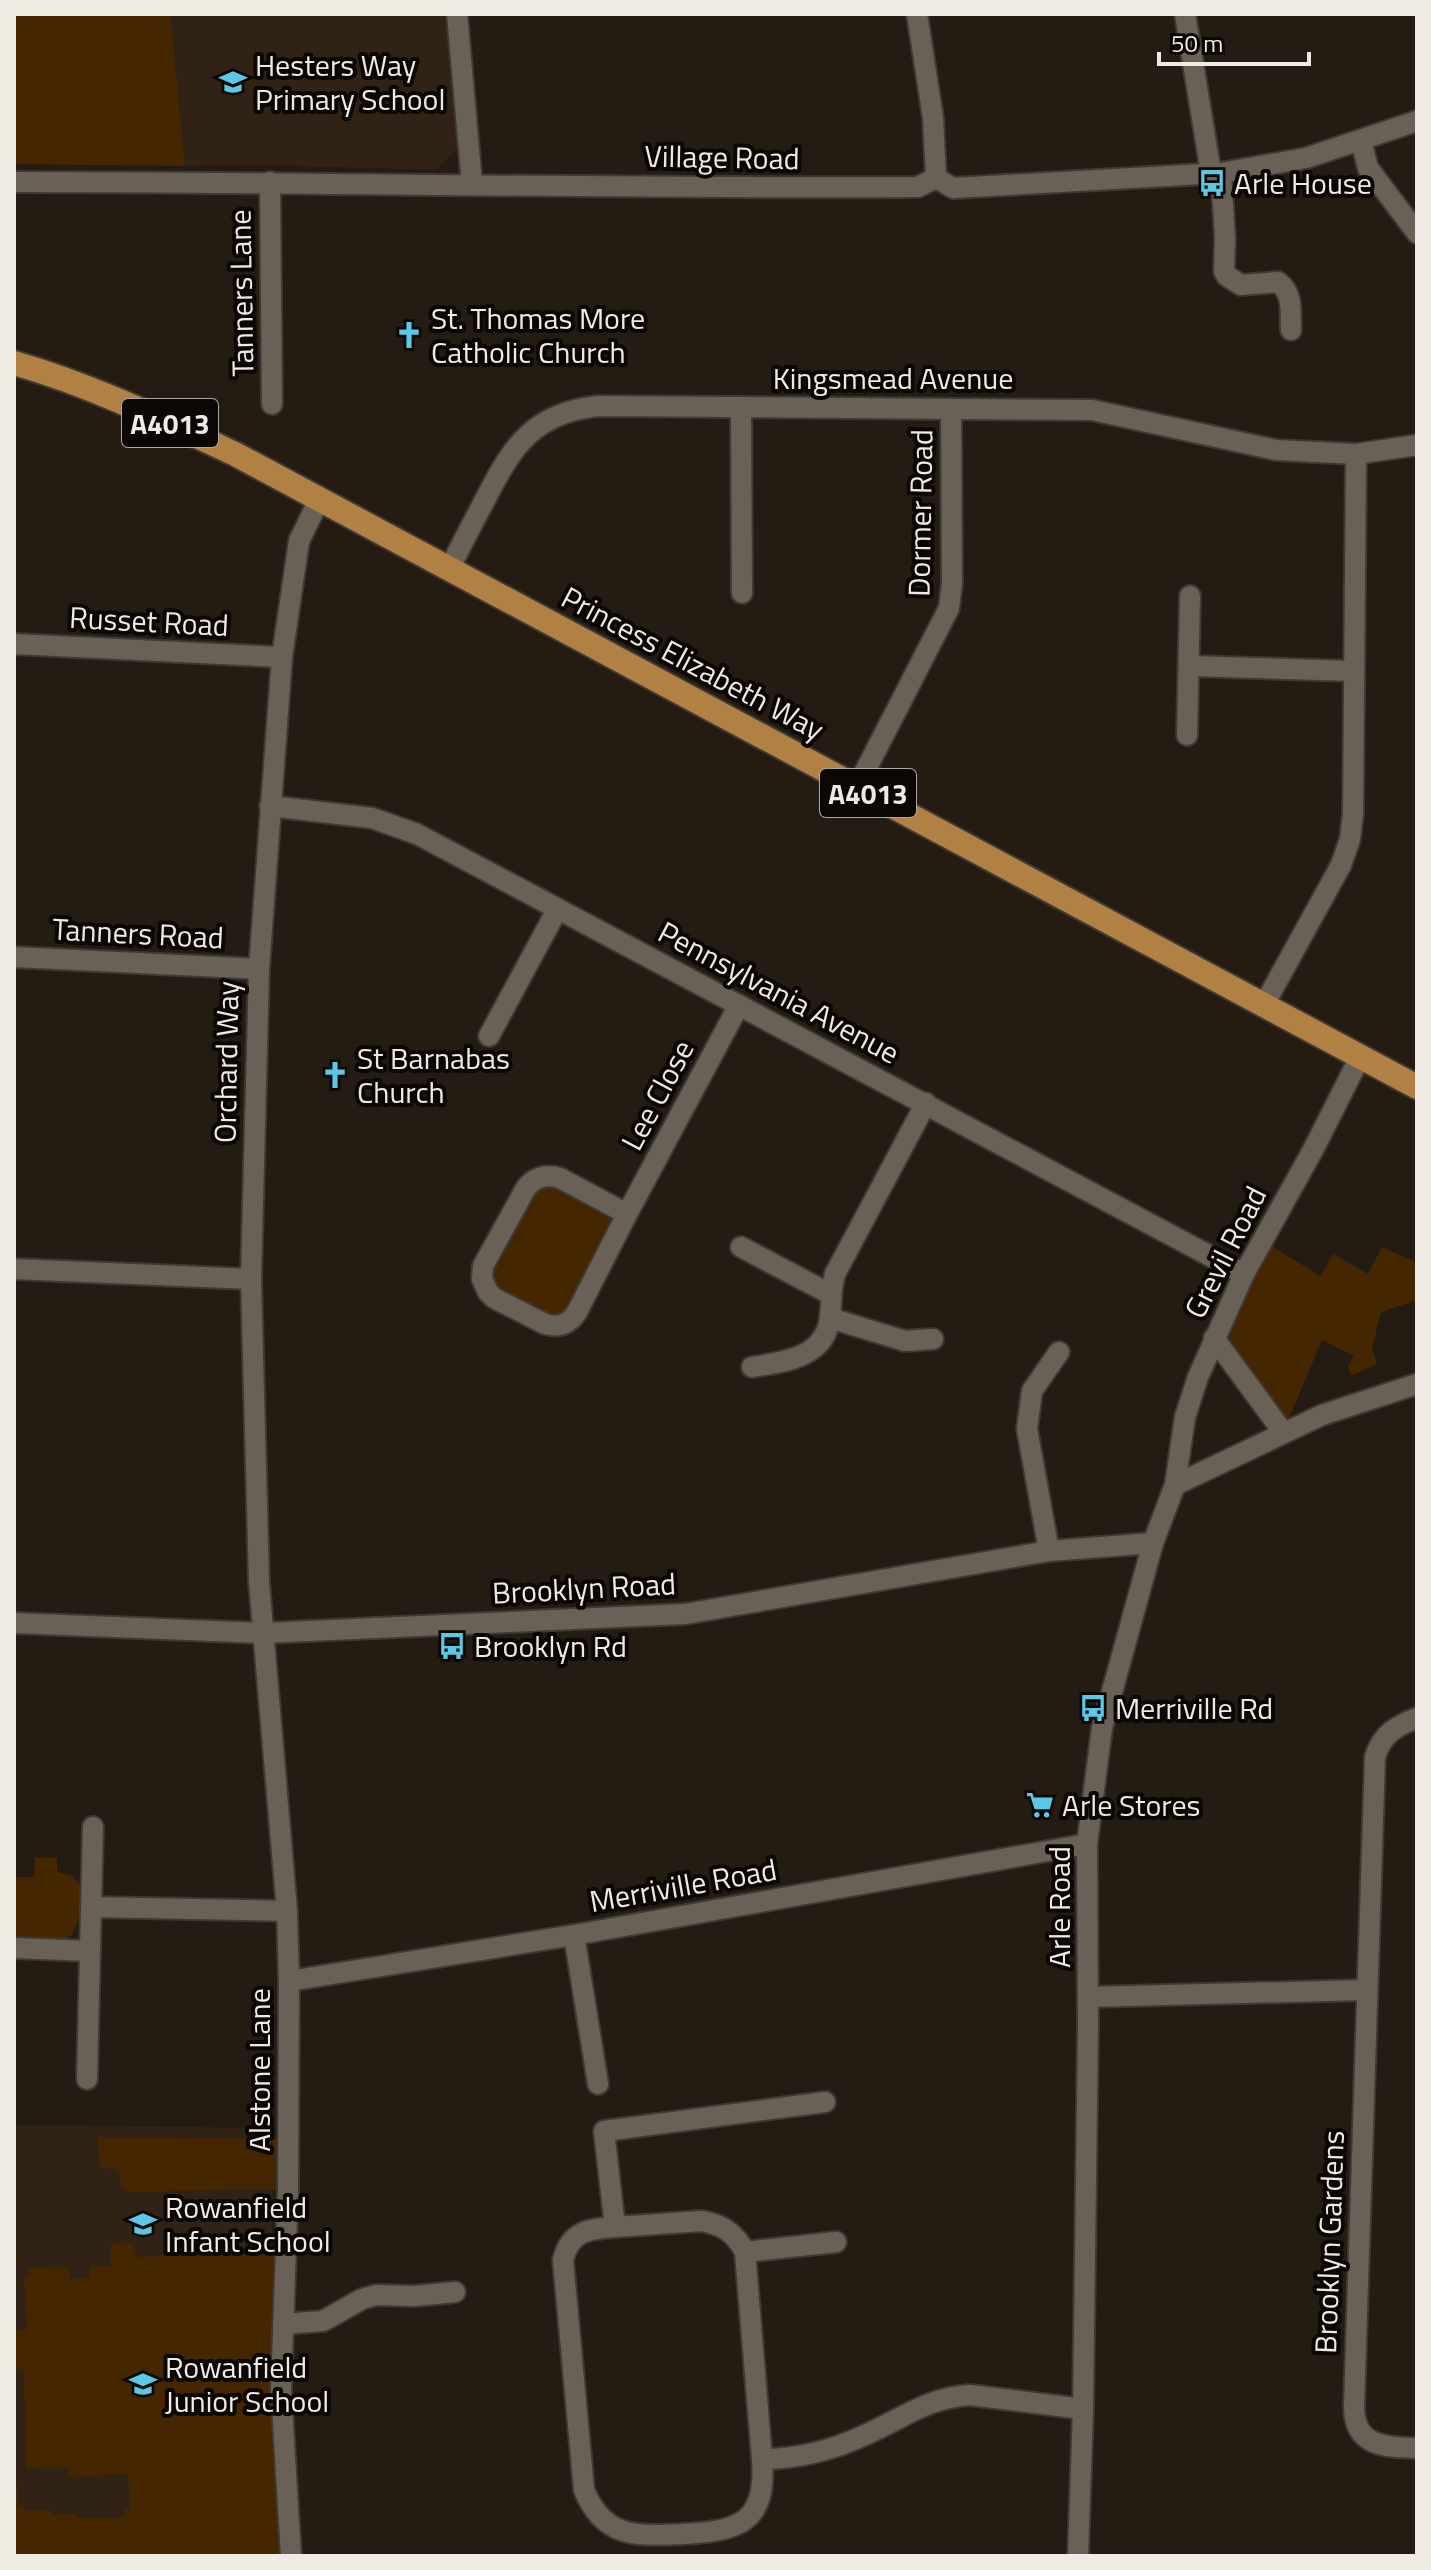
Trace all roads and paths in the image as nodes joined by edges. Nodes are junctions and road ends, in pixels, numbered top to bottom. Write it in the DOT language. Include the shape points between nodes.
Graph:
graph roads {
  1 [pos="457,14"];
  2 [pos="917,14"];
  3 [pos="1185,14"];
  4 [pos="1417,121"];
  5 [pos="1361,141"];
  6 [pos="1216,173"];
  7 [pos="936,178"];
  8 [pos="14,182"];
  9 [pos="270,182"];
  10 [pos="472,184"];
  11 [pos="1417,233"];
  12 [pos="1291,330"];
  13 [pos="14,363"];
  14 [pos="272,404"];
  15 [pos="741,407"];
  16 [pos="951,409"];
  17 [pos="1417,445"];
  18 [pos="1356,454"];
  19 [pos="319,500"];
  20 [pos="449,569"];
  21 [pos="742,593"];
  22 [pos="1190,596"];
  23 [pos="14,644"];
  24 [pos="282,657"];
  25 [pos="1189,666"];
  26 [pos="1354,671"];
  27 [pos="1187,735"];
  28 [pos="857,787"];
  29 [pos="270,806"];
  30 [pos="557,910"];
  31 [pos="14,957"];
  32 [pos="259,969"];
  33 [pos="739,1005"];
  34 [pos="1264,1005"];
  35 [pos="489,1036"];
  36 [pos="1360,1057"];
  37 [pos="1417,1087"];
  38 [pos="926,1103"];
  39 [pos="627,1214"];
  40 [pos="741,1247"];
  41 [pos="14,1269"];
  42 [pos="1244,1274"];
  43 [pos="251,1279"];
  44 [pos="830,1294"];
  45 [pos="830,1318"];
  46 [pos="1214,1338"];
  47 [pos="933,1339"];
  48 [pos="1059,1352"];
  49 [pos="752,1367"];
  50 [pos="1417,1384"];
  51 [pos="1283,1432"];
  52 [pos="1175,1485"];
  53 [pos="1153,1543"];
  54 [pos="1049,1551"];
  55 [pos="14,1623"];
  56 [pos="264,1633"];
  57 [pos="1417,1718"];
  58 [pos="93,1827"];
  59 [pos="1087,1844"];
  60 [pos="92,1907"];
  61 [pos="287,1911"];
  62 [pos="574,1935"];
  63 [pos="14,1948"];
  64 [pos="90,1951"];
  65 [pos="289,1981"];
  66 [pos="1366,1990"];
  67 [pos="1088,1997"];
  68 [pos="87,2079"];
  69 [pos="598,2084"];
  70 [pos="825,2102"];
  71 [pos="615,2227"];
  72 [pos="836,2242"];
  73 [pos="745,2252"];
  74 [pos="455,2292"];
  75 [pos="283,2324"];
  76 [pos="1083,2409"];
  77 [pos="1417,2448"];
  78 [pos="762,2459"];
  79 [pos="291,2556"];
  80 [pos="1078,2556"];
  1 -- 10 [label="street"];
  2 -- 7 [label="street"];
  3 -- 6 [label="street"];
  4 -- 5 [label="street, Village Road"];
  5 -- 6 [label="street, Village Road" via="1306,158"];
  5 -- 11 [label="street" via="1368,168"];
  6 -- 7 [label="street, Village Road" via="953,188"];
  6 -- 12 [label="street" via="1224,271 1241,285 1282,285 1290,297"];
  7 -- 10 [label="street, Village Road" via="918,187"];
  8 -- 9 [label="street, Village Road"];
  9 -- 10 [label="street, Village Road"];
  9 -- 14 [label="street, Tanners Lane"];
  13 -- 19 [label="main road, Princess Elizabeth Way / A4013" via="132,405"];
  15 -- 16 [label="street, Kingsmead Avenue"];
  15 -- 20 [label="street, Kingsmead Avenue" via="598,406 549,419 511,452"];
  15 -- 21 [label="street"];
  16 -- 18 [label="street, Kingsmead Avenue" via="1092,410 1276,450"];
  16 -- 28 [label="street, Dormer Road" via="949,608"];
  17 -- 18 [label="street, Kingsmead Avenue"];
  18 -- 26 [label="street"];
  19 -- 20 [label="main road, Princess Elizabeth Way / A4013"];
  19 -- 24 [label="street, Orchard Way" via="299,541"];
  20 -- 28 [label="main road, Princess Elizabeth Way / A4013"];
  22 -- 25 [label="street"];
  23 -- 24 [label="street, Russet Road"];
  24 -- 29 [label="street, Orchard Way"];
  25 -- 26 [label="street"];
  25 -- 27 [label="street"];
  26 -- 34 [label="street" via="1350,839"];
  28 -- 34 [label="main road, Princess Elizabeth Way / A4013"];
  29 -- 30 [label="street, Pennsylvania Avenue" via="372,818 403,827"];
  29 -- 32 [label="street, Orchard Way"];
  30 -- 33 [label="street, Pennsylvania Avenue"];
  30 -- 35 [label="street"];
  31 -- 32 [label="street, Tanners Road"];
  32 -- 43 [label="street, Orchard Way"];
  33 -- 38 [label="street, Pennsylvania Avenue"];
  33 -- 39 [label="street, Lee Close"];
  34 -- 36 [label="main road, Princess Elizabeth Way / A4013"];
  36 -- 37 [label="main road, Princess Elizabeth Way / A4013"];
  36 -- 42 [label="street, Grevil Road"];
  38 -- 42 [label="street, Pennsylvania Avenue"];
  38 -- 44 [label="street" via="835,1274"];
  39 -- 39 [label="street, Lee Close" via="560,1178 537,1179 526,1188 483,1266 484,1286 494,1298 545,1324 564,1324 577,1312"];
  40 -- 44 [label="street"];
  41 -- 43 [label="street"];
  42 -- 46 [label="street, Grevil Road"];
  43 -- 56 [label="street, Orchard Way"];
  44 -- 45 [label="street"];
  45 -- 47 [label="street" via="905,1341"];
  45 -- 49 [label="street" via="823,1337 802,1357"];
  46 -- 51 [label="street"];
  46 -- 52 [label="street, Grevil Road" via="1185,1417"];
  48 -- 54 [label="street" via="1032,1391 1027,1429"];
  50 -- 51 [label="street"];
  51 -- 52 [label="street"];
  52 -- 53 [label="street, Arle Road"];
  53 -- 54 [label="street, Brooklyn Road"];
  53 -- 59 [label="street, Arle Road" via="1102,1728"];
  54 -- 56 [label="street, Brooklyn Road" via="685,1614"];
  55 -- 56 [label="street, Brooklyn Road"];
  56 -- 61 [label="street, Alstone Lane"];
  57 -- 66 [label="street, Brooklyn Gardens" via="1390,1731 1375,1757"];
  58 -- 60 [label="street"];
  59 -- 62 [label="street, Merriville Road"];
  59 -- 67 [label="street, Arle Road"];
  60 -- 61 [label="street"];
  60 -- 64 [label="street"];
  61 -- 65 [label="street, Alstone Lane"];
  62 -- 65 [label="street, Merriville Road"];
  62 -- 69 [label="street"];
  63 -- 64 [label="street"];
  64 -- 68 [label="street"];
  65 -- 75 [label="street, Alstone Lane"];
  66 -- 67 [label="street"];
  66 -- 77 [label="street, Brooklyn Gardens" via="1354,2416 1362,2433 1376,2444"];
  67 -- 76 [label="street, Arle Road"];
  70 -- 71 [label="street" via="604,2131"];
  71 -- 73 [label="street" via="712,2223 732,2234"];
  71 -- 78 [label="street" via="578,2235 566,2247 563,2260 589,2502 605,2522 625,2533 728,2530 746,2519 759,2501"];
  72 -- 73 [label="street"];
  73 -- 78 [label="street"];
  74 -- 75 [label="street" via="376,2295 323,2321"];
  75 -- 79 [label="street, Alstone Lane" via="281,2390"];
  76 -- 78 [label="street" via="952,2396 828,2449 789,2459"];
  76 -- 80 [label="street, Arle Road"];
}
